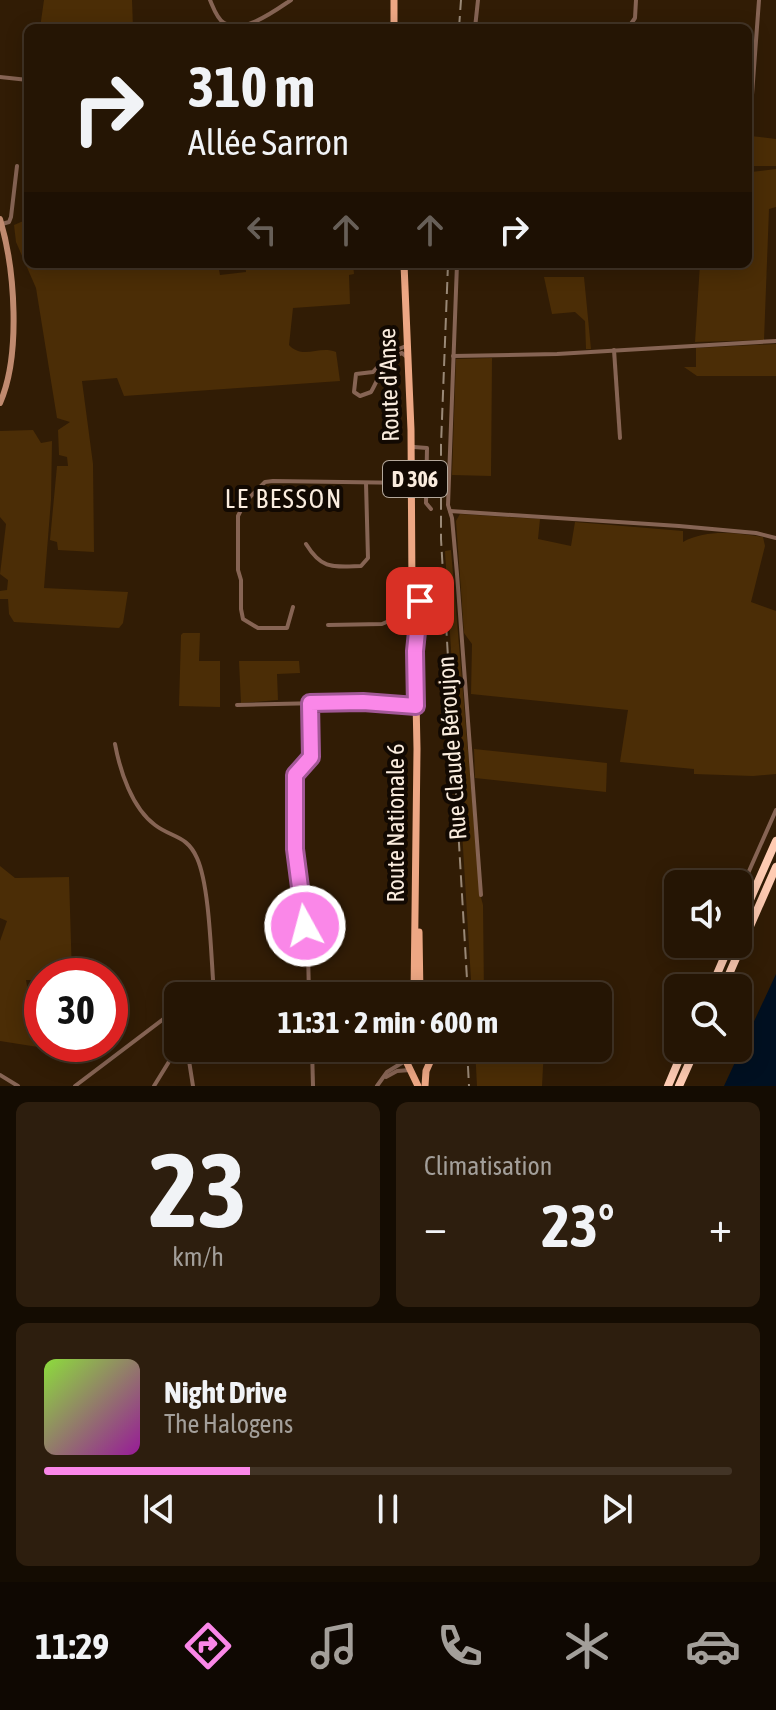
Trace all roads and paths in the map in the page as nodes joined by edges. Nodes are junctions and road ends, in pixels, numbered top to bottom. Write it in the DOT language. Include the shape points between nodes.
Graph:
graph roads {
  1 [pos="210,0"];
  2 [pos="291,0"];
  3 [pos="391,0"];
  4 [pos="478,0"];
  5 [pos="636,0"];
  6 [pos="759,0"];
  7 [pos="257,22"];
  8 [pos="224,24"];
  9 [pos="245,24"];
  10 [pos="391,24"];
  11 [pos="475,24"];
  12 [pos="631,24"];
  13 [pos="0,77"];
  14 [pos="24,80"];
  15 [pos="752,95"];
  16 [pos="17,166"];
  17 [pos="1,221"];
  18 [pos="406,268"];
  19 [pos="406,268"];
  20 [pos="457,268"];
  21 [pos="776,341"];
  22 [pos="408,344"];
  23 [pos="614,350"];
  24 [pos="453,356"];
  25 [pos="409,360"];
  26 [pos="0,403"];
  27 [pos="620,438"];
  28 [pos="414,447"];
  29 [pos="366,483"];
  30 [pos="411,483"];
  31 [pos="431,509"];
  32 [pos="450,511"];
  33 [pos="776,538"];
  34 [pos="306,544"];
  35 [pos="414,601"];
  36 [pos="293,607"];
  37 [pos="405,614"];
  38 [pos="415,622"];
  39 [pos="328,625"];
  40 [pos="310,703"];
  41 [pos="237,705"];
  42 [pos="416,706"];
  43 [pos="115,744"];
  44 [pos="776,810"];
  45 [pos="416,838"];
  46 [pos="776,841"];
  47 [pos="776,867"];
  48 [pos="749,870"];
  49 [pos="481,895"];
  50 [pos="752,895"];
  51 [pos="729,974"];
  52 [pos="213,982"];
  53 [pos="309,982"];
  54 [pos="414,982"];
  55 [pos="417,982"];
  56 [pos="164,1019"];
  57 [pos="169,1062"];
  58 [pos="189,1062"];
  59 [pos="312,1062"];
  60 [pos="404,1062"];
  61 [pos="407,1062"];
  62 [pos="430,1062"];
  63 [pos="678,1062"];
  64 [pos="690,1062"];
  65 [pos="426,1071"];
  66 [pos="412,1072"];
  67 [pos="0,1075"];
  68 [pos="379,1084"];
  69 [pos="18,1086"];
  70 [pos="75,1086"];
  71 [pos="154,1086"];
  72 [pos="193,1086"];
  73 [pos="313,1086"];
  74 [pos="418,1086"];
  75 [pos="425,1086"];
  76 [pos="668,1086"];
  77 [pos="679,1086"];
  1 -- 8 [label="street"];
  2 -- 7 [label="street"];
  3 -- 10 [label="main road"];
  4 -- 11 [label="street"];
  5 -- 12 [label="street"];
  6 -- 15 [label="street"];
  7 -- 9 [label="street"];
  13 -- 14 [label="street"];
  16 -- 17 [label="street" via="11,217"];
  17 -- 26 [label="main road" via="12,302 9,372"];
  18 -- 22 [label="main road, Route d'Anse / D 306"];
  19 -- 28 [label="main road, Route d'Anse / D 306"];
  20 -- 24 [label="street, Rue Claude Béroujon"];
  21 -- 23 [label="street"];
  22 -- 25 [label="main road, Route d'Anse / D 306"];
  22 -- 25 [label="street" via="391,352 373,372 356,374 354,392 371,392 397,353"];
  23 -- 24 [label="street"];
  23 -- 27 [label="street"];
  24 -- 32 [label="street, Rue Claude Béroujon"];
  25 -- 30 [label="main road, Route d'Anse / D 306"];
  28 -- 31 [label="street" via="427,448 426,503"];
  28 -- 35 [label="main road, Route d'Anse / D 306"];
  29 -- 30 [label="street"];
  29 -- 34 [label="street" via="365,563 324,565"];
  29 -- 36 [label="street" via="265,482 240,509 243,619 258,628 287,628"];
  30 -- 35 [label="main road, Route d'Anse / D 306"];
  32 -- 33 [label="street"];
  32 -- 49 [label="street, Rue Claude Béroujon"];
  35 -- 37 [label="main road"];
  35 -- 38 [label="main road" via="424,603 427,610 425,618"];
  37 -- 38 [label="main road"];
  37 -- 39 [label="street" via="382,624"];
  38 -- 42 [label="main road, Route Nationale 6"];
  40 -- 41 [label="street"];
  40 -- 42 [label="street"];
  40 -- 53 [label="street" via="311,757 295,775 295,849"];
  42 -- 45 [label="main road, Route Nationale 6"];
  43 -- 52 [label="street" via="131,793 146,817 180,836 197,857"];
  44 -- 48 [label="street"];
  45 -- 54 [label="main road, Route Nationale 6"];
  45 -- 55 [label="main road"];
  46 -- 50 [label="highway"];
  47 -- 51 [label="highway"];
  56 -- 70 [label="street"];
  57 -- 71 [label="street"];
  58 -- 72 [label="street"];
  59 -- 73 [label="street"];
  60 -- 68 [label="street"];
  61 -- 66 [label="main road"];
  62 -- 65 [label="main road"];
  63 -- 76 [label="highway"];
  64 -- 77 [label="highway"];
  65 -- 66 [label="main road"];
  65 -- 75 [label="main road"];
  66 -- 68 [label="street" via="393,1072"];
  66 -- 74 [label="main road"];
  67 -- 69 [label="street"];
}
